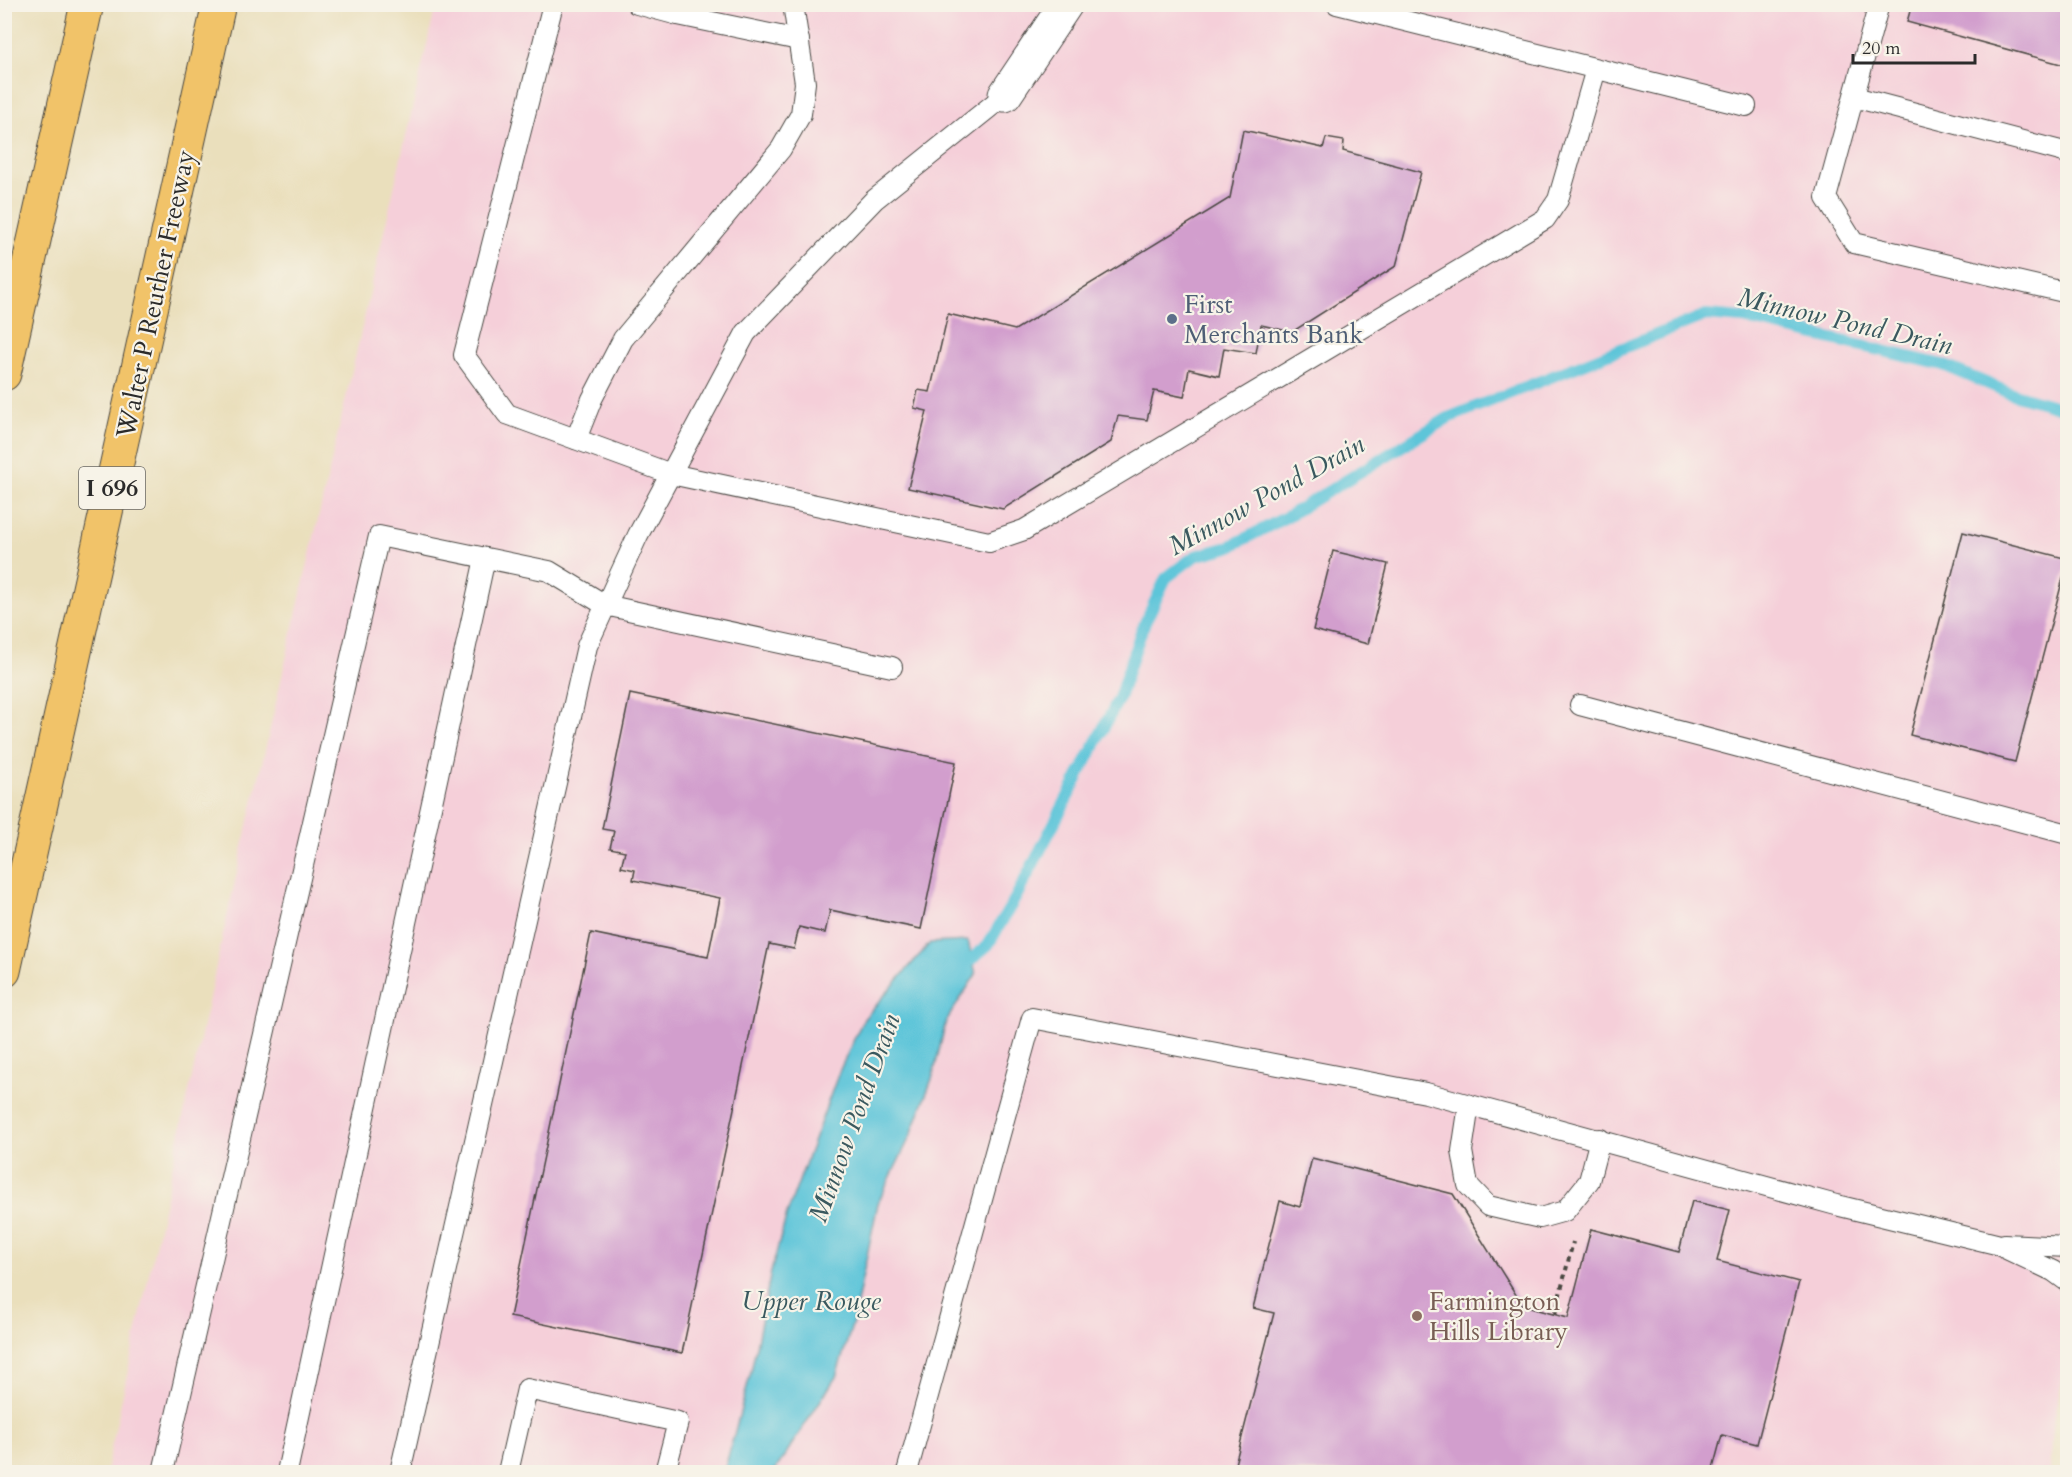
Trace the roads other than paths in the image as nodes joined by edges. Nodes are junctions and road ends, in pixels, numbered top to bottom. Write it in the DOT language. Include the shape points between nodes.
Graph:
graph roads {
  1 [pos="87,4"];
  2 [pos="219,4"];
  3 [pos="553,4"];
  4 [pos="637,4"];
  5 [pos="793,4"];
  6 [pos="1066,4"];
  7 [pos="1337,4"];
  8 [pos="1879,4"];
  9 [pos="679,10"];
  10 [pos="799,40"];
  11 [pos="1596,69"];
  12 [pos="1005,95"];
  13 [pos="1854,97"];
  14 [pos="1746,106"];
  15 [pos="2067,153"];
  16 [pos="2067,292"];
  17 [pos="4,374"];
  18 [pos="576,439"];
  19 [pos="671,474"];
  20 [pos="485,558"];
  21 [pos="606,604"];
  22 [pos="892,668"];
  23 [pos="1580,705"];
  24 [pos="2067,834"];
  25 [pos="4,971"];
  26 [pos="1469,1106"];
  27 [pos="1600,1139"];
  28 [pos="1996,1244"];
  29 [pos="2067,1247"];
  30 [pos="2067,1282"];
  31 [pos="163,1473"];
  32 [pos="287,1473"];
  33 [pos="400,1473"];
  34 [pos="508,1473"];
  35 [pos="665,1473"];
  36 [pos="907,1473"];
  1 -- 17 [label="highway"];
  2 -- 25 [label="highway, Walter P Reuther Freeway / I 696"];
  3 -- 18 [label="lane" via="464,355 507,414"];
  4 -- 9 [label="lane"];
  5 -- 10 [label="lane"];
  6 -- 12 [label="street"];
  7 -- 11 [label="lane"];
  8 -- 13 [label="lane"];
  9 -- 10 [label="lane"];
  10 -- 18 [label="lane" via="805,83 801,114 781,149 622,339"];
  11 -- 14 [label="lane"];
  11 -- 19 [label="lane" via="1558,200 1545,219 1024,530 988,542"];
  12 -- 19 [label="lane" via="874,200 746,333"];
  13 -- 15 [label="lane"];
  13 -- 16 [label="lane" via="1826,198 1854,243"];
  18 -- 19 [label="lane"];
  19 -- 21 [label="lane"];
  20 -- 21 [label="lane" via="549,572"];
  20 -- 31 [label="lane" via="379,536"];
  20 -- 32 [label="lane"];
  21 -- 22 [label="lane"];
  21 -- 33 [label="lane" via="586,646"];
  23 -- 24 [label="lane"];
  26 -- 27 [label="lane"];
  26 -- 27 [label="lane" via="1462,1151 1468,1185 1488,1206 1540,1218 1565,1211 1588,1181"];
  26 -- 36 [label="lane" via="1426,1093 1032,1018"];
  27 -- 28 [label="lane" via="1836,1205"];
  28 -- 29 [label="lane"];
  28 -- 30 [label="lane" via="2053,1271"];
  34 -- 35 [label="lane" via="527,1389 678,1422"];
}
